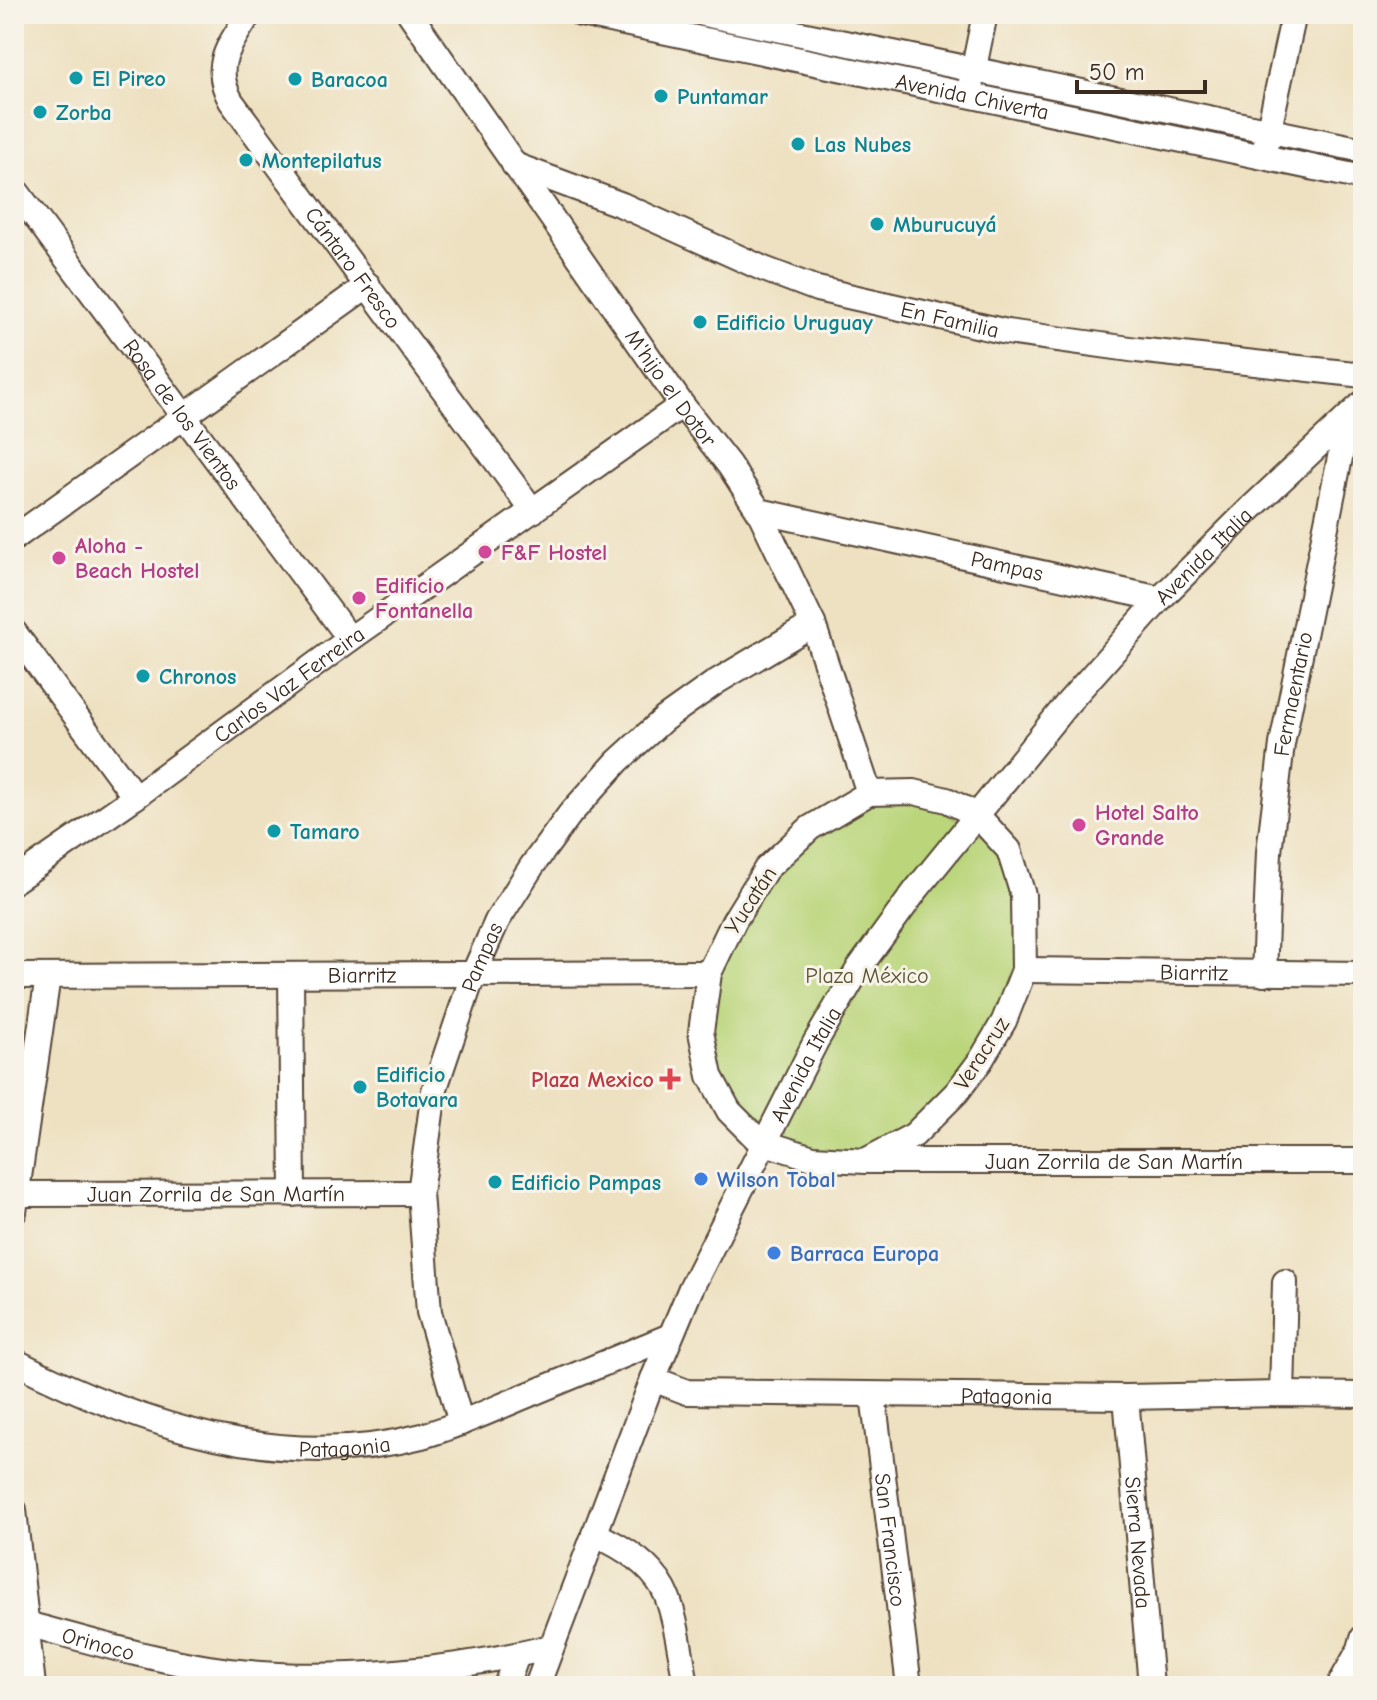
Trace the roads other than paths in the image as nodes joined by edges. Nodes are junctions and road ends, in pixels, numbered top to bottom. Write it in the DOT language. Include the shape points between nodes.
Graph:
graph roads {
  1 [pos="249,14"];
  2 [pos="410,14"];
  3 [pos="581,14"];
  4 [pos="704,14"];
  5 [pos="985,14"];
  6 [pos="1294,14"];
  7 [pos="767,31"];
  8 [pos="974,68"];
  9 [pos="968,96"];
  10 [pos="1269,130"];
  11 [pos="1363,150"];
  12 [pos="1263,158"];
  13 [pos="514,165"];
  14 [pos="1363,178"];
  15 [pos="14,188"];
  16 [pos="368,285"];
  17 [pos="1363,375"];
  18 [pos="682,405"];
  19 [pos="1355,411"];
  20 [pos="183,415"];
  21 [pos="533,511"];
  22 [pos="759,511"];
  23 [pos="14,538"];
  24 [pos="1160,599"];
  25 [pos="813,624"];
  26 [pos="14,632"];
  27 [pos="350,639"];
  28 [pos="869,793"];
  29 [pos="135,797"];
  30 [pos="977,815"];
  31 [pos="14,881"];
  32 [pos="1024,970"];
  33 [pos="709,973"];
  34 [pos="1264,974"];
  35 [pos="1363,974"];
  36 [pos="291,975"];
  37 [pos="473,975"];
  38 [pos="14,976"];
  39 [pos="48,976"];
  40 [pos="765,1143"];
  41 [pos="865,1161"];
  42 [pos="1363,1161"];
  43 [pos="420,1193"];
  44 [pos="293,1194"];
  45 [pos="15,1200"];
  46 [pos="1285,1282"];
  47 [pos="670,1336"];
  48 [pos="14,1361"];
  49 [pos="653,1379"];
  50 [pos="1282,1394"];
  51 [pos="873,1395"];
  52 [pos="1363,1395"];
  53 [pos="1126,1397"];
  54 [pos="461,1423"];
  55 [pos="14,1510"];
  56 [pos="594,1534"];
  57 [pos="27,1624"];
  58 [pos="551,1647"];
  59 [pos="1362,1647"];
  60 [pos="517,1655"];
  61 [pos="305,1681"];
  62 [pos="33,1686"];
  63 [pos="506,1686"];
  64 [pos="537,1686"];
  65 [pos="686,1686"];
  66 [pos="909,1686"];
  67 [pos="1151,1686"];
  68 [pos="1339,1686"];
  1 -- 16 [label="street, Cántaro Fresco" via="223,60 224,88"];
  2 -- 13 [label="street, M'hijo el Dotor"];
  3 -- 7 [label="street, Avenida Chiverta"];
  4 -- 7 [label="street, Avenida Chiverta"];
  5 -- 8 [label="street"];
  6 -- 10 [label="street"];
  7 -- 8 [label="street, Avenida Chiverta"];
  7 -- 9 [label="street, Avenida Chiverta"];
  8 -- 9 [label="street"];
  8 -- 10 [label="street, Avenida Chiverta"];
  9 -- 12 [label="street, Avenida Chiverta"];
  10 -- 11 [label="street, Avenida Chiverta"];
  10 -- 12 [label="street"];
  12 -- 14 [label="street, Avenida Chiverta"];
  13 -- 17 [label="street, En Familia" via="831,293 1007,332"];
  13 -- 18 [label="street, M'hijo el Dotor"];
  15 -- 20 [label="street, Rosa de los Vientos"];
  16 -- 20 [label="street"];
  16 -- 21 [label="street, Cántaro Fresco"];
  18 -- 21 [label="street, Carlos Vaz Ferreira"];
  18 -- 22 [label="street, M'hijo el Dotor"];
  19 -- 24 [label="street, Avenida Italia"];
  19 -- 34 [label="street, Fermaentario" via="1282,744 1269,852"];
  20 -- 23 [label="street"];
  20 -- 27 [label="street, Rosa de los Vientos"];
  21 -- 27 [label="street, Carlos Vaz Ferreira"];
  22 -- 24 [label="street, Pampas"];
  22 -- 25 [label="street, M'hijo el Dotor"];
  24 -- 30 [label="street, Avenida Italia"];
  25 -- 28 [label="street, M'hijo el Dotor"];
  25 -- 37 [label="street, Pampas" via="716,682 618,761 532,866 497,921"];
  26 -- 29 [label="street"];
  27 -- 29 [label="street, Carlos Vaz Ferreira"];
  28 -- 30 [label="street, Yucatán" via="914,792"];
  28 -- 33 [label="street, Yucatán" via="810,828 766,869"];
  29 -- 31 [label="street, Carlos Vaz Ferreira"];
  30 -- 32 [label="street, Veracruz" via="1009,850 1023,895"];
  30 -- 40 [label="street, Avenida Italia" via="859,968"];
  32 -- 34 [label="street, Biarritz"];
  32 -- 41 [label="street, Veracruz" via="1004,1021 957,1092 914,1135"];
  33 -- 37 [label="street, Biarritz"];
  33 -- 40 [label="street, Yucatán" via="701,1032 710,1076 729,1111"];
  34 -- 35 [label="street, Biarritz"];
  36 -- 37 [label="street, Biarritz"];
  36 -- 39 [label="street, Biarritz"];
  36 -- 44 [label="street"];
  37 -- 43 [label="street, Pampas" via="434,1091"];
  38 -- 39 [label="street, Biarritz"];
  39 -- 45 [label="street"];
  40 -- 41 [label="street" via="813,1158"];
  40 -- 47 [label="street, Avenida Italia"];
  41 -- 42 [label="street, Juan Zorrila de San Martín"];
  43 -- 44 [label="street, Juan Zorrila de San Martín"];
  43 -- 54 [label="street, Pampas" via="429,1312"];
  44 -- 45 [label="street, Juan Zorrila de San Martín"];
  46 -- 50 [label="street"];
  47 -- 49 [label="street, Avenida Italia"];
  47 -- 54 [label="street, Patagonia"];
  48 -- 54 [label="street, Patagonia" via="77,1394 166,1426 254,1444 315,1450 384,1444"];
  49 -- 51 [label="street, Patagonia" via="687,1392"];
  49 -- 56 [label="street, Avenida Italia"];
  50 -- 52 [label="street, Patagonia"];
  50 -- 53 [label="street, Patagonia"];
  51 -- 53 [label="street, Patagonia"];
  51 -- 66 [label="street, San Francisco"];
  53 -- 67 [label="street, Sierra Nevada"];
  55 -- 57 [label="street"];
  56 -- 58 [label="street, Avenida Italia"];
  56 -- 65 [label="street" via="619,1545 664,1588"];
  57 -- 61 [label="street, Orinoco" via="155,1658"];
  57 -- 62 [label="street"];
  58 -- 60 [label="street, Orinoco"];
  58 -- 64 [label="street, Avenida Italia"];
  59 -- 68 [label="street"];
  60 -- 61 [label="street, Orinoco"];
  60 -- 63 [label="street"];
}
